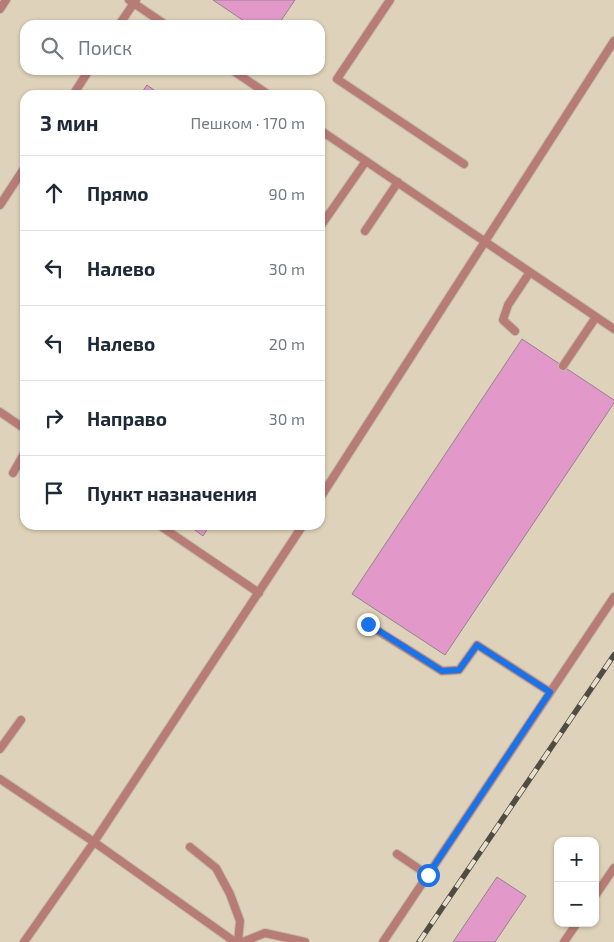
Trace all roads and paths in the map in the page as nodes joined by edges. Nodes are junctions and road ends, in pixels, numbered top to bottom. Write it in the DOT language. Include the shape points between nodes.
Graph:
graph roads {
  1 [pos="6,0"];
  2 [pos="390,0"];
  3 [pos="133,1"];
  4 [pos="0,9"];
  5 [pos="122,20"];
  6 [pos="159,20"];
  7 [pos="614,41"];
  8 [pos="608,50"];
  9 [pos="614,56"];
  10 [pos="86,75"];
  11 [pos="239,75"];
  12 [pos="76,90"];
  13 [pos="262,90"];
  14 [pos="325,133"];
  15 [pos="366,161"];
  16 [pos="464,164"];
  17 [pos="20,175"];
  18 [pos="398,182"];
  19 [pos="0,205"];
  20 [pos="325,220"];
  21 [pos="365,231"];
  22 [pos="485,241"];
  23 [pos="530,272"];
  24 [pos="596,317"];
  25 [pos="614,329"];
  26 [pos="515,331"];
  27 [pos="564,366"];
  28 [pos="0,412"];
  29 [pos="20,426"];
  30 [pos="20,462"];
  31 [pos="14,473"];
  32 [pos="325,490"];
  33 [pos="166,530"];
  34 [pos="300,530"];
  35 [pos="259,593"];
  36 [pos="614,597"];
  37 [pos="368,624"];
  38 [pos="550,692"];
  39 [pos="21,720"];
  40 [pos="0,749"];
  41 [pos="0,779"];
  42 [pos="94,842"];
  43 [pos="190,848"];
  44 [pos="397,854"];
  45 [pos="614,868"];
  46 [pos="428,875"];
  47 [pos="599,890"];
  48 [pos="573,927"];
  49 [pos="24,942"];
  50 [pos="237,942"];
  51 [pos="243,942"];
  52 [pos="305,942"];
  53 [pos="383,942"];
  54 [pos="564,942"];
  1 -- 4 [label="lane"];
  2 -- 16 [label="lane" via="336,79"];
  3 -- 5 [label="lane"];
  3 -- 6 [label="lane"];
  7 -- 8 [label="lane"];
  8 -- 9 [label="lane"];
  8 -- 22 [label="lane"];
  10 -- 12 [label="lane"];
  11 -- 13 [label="lane"];
  14 -- 15 [label="lane"];
  15 -- 18 [label="lane"];
  15 -- 20 [label="lane"];
  17 -- 19 [label="lane"];
  18 -- 21 [label="lane"];
  18 -- 22 [label="lane"];
  22 -- 23 [label="lane"];
  22 -- 32 [label="lane"];
  23 -- 24 [label="lane"];
  23 -- 26 [label="lane" via="508,305 503,320"];
  24 -- 25 [label="lane"];
  24 -- 27 [label="lane"];
  28 -- 29 [label="lane"];
  30 -- 31 [label="lane"];
  33 -- 35 [label="lane"];
  34 -- 35 [label="lane"];
  35 -- 42 [label="lane"];
  36 -- 38 [label="lane"];
  37 -- 38 [label="lane" via="442,671 459,670 477,645"];
  38 -- 46 [label="lane"];
  39 -- 40 [label="lane"];
  41 -- 42 [label="lane"];
  42 -- 49 [label="lane"];
  42 -- 50 [label="lane"];
  43 -- 50 [label="lane" via="216,868 221,876 240,921"];
  44 -- 46 [label="lane"];
  45 -- 47 [label="lane"];
  46 -- 53 [label="lane"];
  48 -- 54 [label="lane"];
  51 -- 52 [label="lane" via="265,933"];
}
